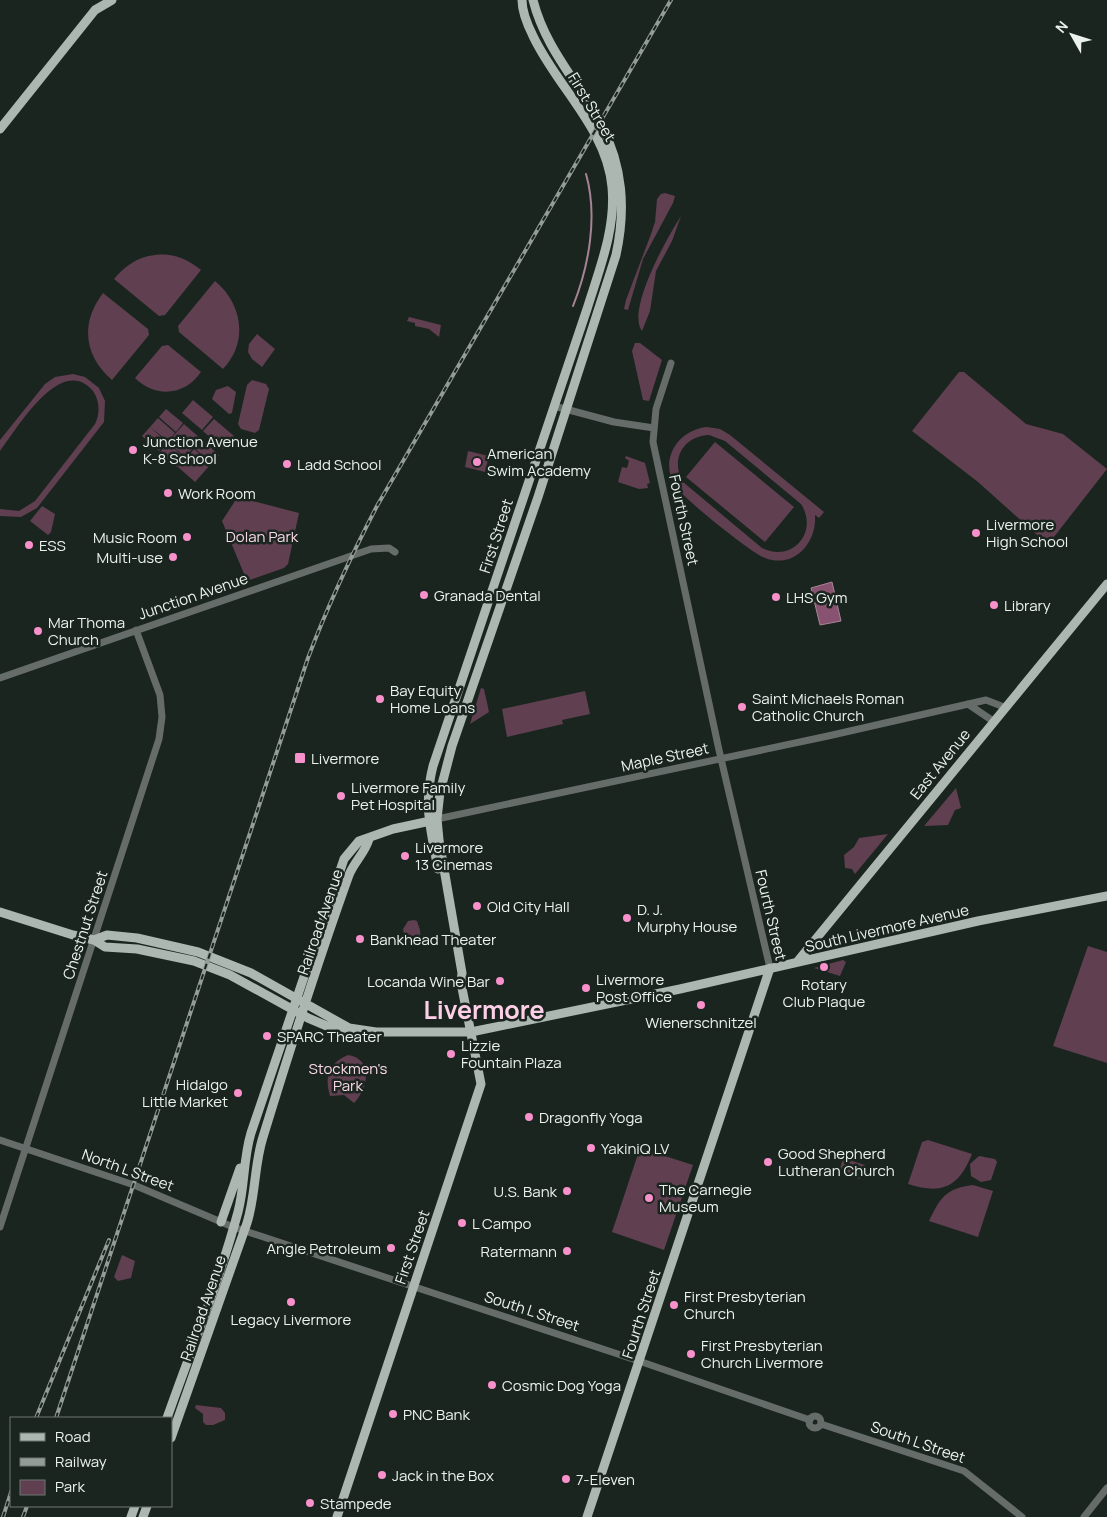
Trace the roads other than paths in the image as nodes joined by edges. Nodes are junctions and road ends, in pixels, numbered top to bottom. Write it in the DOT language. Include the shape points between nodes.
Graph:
graph roads {
  1 [pos="97,0"];
  2 [pos="112,0"];
  3 [pos="522,0"];
  4 [pos="533,0"];
  5 [pos="95,10"];
  6 [pos="0,129"];
  7 [pos="671,363"];
  8 [pos="554,406"];
  9 [pos="566,410"];
  10 [pos="654,428"];
  11 [pos="395,552"];
  12 [pos="1107,584"];
  13 [pos="136,630"];
  14 [pos="0,678"];
  15 [pos="968,704"];
  16 [pos="1004,708"];
  17 [pos="994,721"];
  18 [pos="722,759"];
  19 [pos="433,820"];
  20 [pos="369,839"];
  21 [pos="1107,896"];
  22 [pos="0,912"];
  23 [pos="94,940"];
  24 [pos="797,962"];
  25 [pos="770,968"];
  26 [pos="296,999"];
  27 [pos="306,1005"];
  28 [pos="292,1008"];
  29 [pos="303,1015"];
  30 [pos="349,1028"];
  31 [pos="471,1032"];
  32 [pos="0,1140"];
  33 [pos="25,1149"];
  34 [pos="246,1151"];
  35 [pos="221,1222"];
  36 [pos="0,1227"];
  37 [pos="233,1227"];
  38 [pos="244,1231"];
  39 [pos="413,1287"];
  40 [pos="639,1361"];
  41 [pos="166,1417"];
  42 [pos="172,1435"];
  43 [pos="1107,1488"];
  44 [pos="338,1517"];
  45 [pos="587,1517"];
  46 [pos="1022,1517"];
  47 [pos="1084,1517"];
  1 -- 5 [label="main road"];
  2 -- 5 [label="main road"];
  3 -- 8 [label="main road, First Street" via="529,28 539,49 577,105 604,153 612,186 610,230"];
  4 -- 9 [label="main road, First Street" via="539,23 555,54 610,144 622,187 621,230 616,255"];
  5 -- 6 [label="main road"];
  7 -- 10 [label="street, Fourth Street" via="656,409"];
  8 -- 9 [label="street"];
  8 -- 19 [label="main road, First Street" via="433,766 427,809"];
  9 -- 10 [label="street"];
  9 -- 19 [label="main road, First Street" via="452,746"];
  10 -- 18 [label="street, Fourth Street" via="653,442"];
  11 -- 13 [label="street, Junction Avenue" via="389,548 371,549"];
  12 -- 16 [label="main road, East Avenue"];
  13 -- 14 [label="street, Junction Avenue"];
  13 -- 23 [label="street, Chestnut Street" via="160,695 159,739"];
  15 -- 16 [label="street, Maple Street" via="986,700"];
  15 -- 17 [label="street"];
  15 -- 18 [label="street, Maple Street"];
  16 -- 17 [label="main road, East Avenue"];
  17 -- 24 [label="main road, East Avenue"];
  18 -- 19 [label="street, Maple Street"];
  18 -- 25 [label="street, Fourth Street"];
  19 -- 20 [label="main road, Maple Street" via="393,829"];
  19 -- 31 [label="main road, First Street" via="456,975 461,983"];
  20 -- 26 [label="main road, Railroad Avenue" via="359,841 344,859"];
  20 -- 27 [label="main road, Railroad Avenue" via="350,874"];
  21 -- 24 [label="main road, South Livermore Avenue"];
  22 -- 23 [label="main road, South Livermore Avenue"];
  23 -- 26 [label="main road, South Livermore Avenue" via="107,935 177,946 233,965"];
  23 -- 28 [label="main road, South Livermore Avenue" via="105,947 137,949 194,961 230,975"];
  23 -- 33 [label="street, Chestnut Street"];
  24 -- 25 [label="main road, South Livermore Avenue"];
  25 -- 31 [label="main road, South Livermore Avenue"];
  25 -- 40 [label="main road, Fourth Street"];
  26 -- 27 [label="main road, South Livermore Avenue"];
  26 -- 28 [label="main road, Railroad Avenue"];
  27 -- 29 [label="main road, Railroad Avenue"];
  27 -- 30 [label="main road, South Livermore Avenue"];
  28 -- 29 [label="main road, South Livermore Avenue"];
  28 -- 34 [label="main road, Railroad Avenue"];
  29 -- 30 [label="main road, South Livermore Avenue" via="334,1029"];
  29 -- 38 [label="main road, Railroad Avenue" via="259,1149 253,1202"];
  30 -- 31 [label="main road, South Livermore Avenue" via="376,1032"];
  31 -- 39 [label="main road, First Street" via="481,1084"];
  32 -- 33 [label="street, North L Street"];
  33 -- 35 [label="street, North L Street" via="134,1185"];
  33 -- 36 [label="street, Chestnut Street"];
  34 -- 35 [label="main road"];
  34 -- 37 [label="main road, Railroad Avenue" via="241,1199"];
  35 -- 37 [label="street, North L Street"];
  37 -- 38 [label="street, North L Street"];
  37 -- 41 [label="main road, Railroad Avenue"];
  38 -- 39 [label="street, South L Street"];
  38 -- 42 [label="main road, Railroad Avenue"];
  39 -- 40 [label="street, South L Street"];
  39 -- 44 [label="main road, First Street"];
  40 -- 45 [label="main road, Fourth Street"];
  40 -- 46 [label="street, South L Street" via="810,1420 814,1428 821,1424 964,1471"];
  43 -- 47 [label="street"];
}
